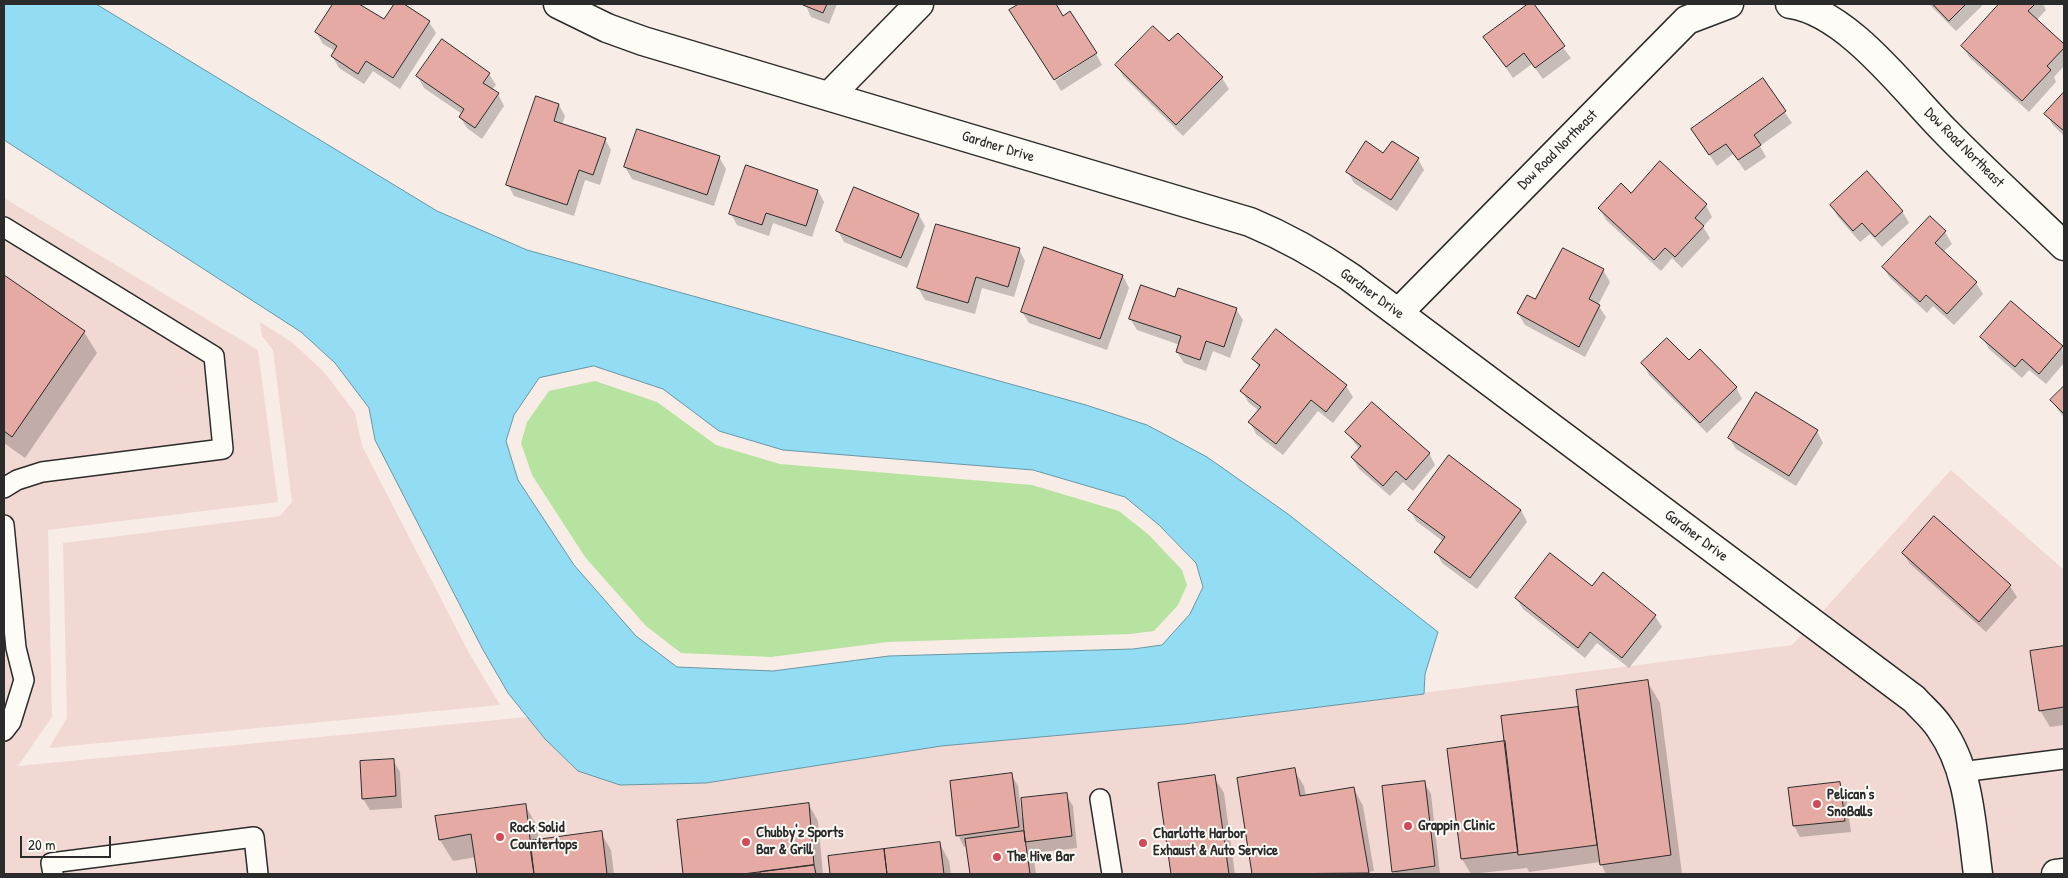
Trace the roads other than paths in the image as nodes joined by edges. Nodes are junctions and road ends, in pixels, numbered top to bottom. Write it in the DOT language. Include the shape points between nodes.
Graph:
graph roads {
  1 [pos="558,4"];
  2 [pos="919,4"];
  3 [pos="1729,4"];
  4 [pos="1790,4"];
  5 [pos="829,96"];
  6 [pos="4,227"];
  7 [pos="2064,246"];
  8 [pos="1398,313"];
  9 [pos="4,488"];
  10 [pos="4,525"];
  11 [pos="16,648"];
  12 [pos="4,662"];
  13 [pos="4,732"];
  14 [pos="2064,759"];
  15 [pos="1961,772"];
  16 [pos="1100,799"];
  17 [pos="2064,873"];
  18 [pos="52,874"];
  19 [pos="258,874"];
  20 [pos="1112,874"];
  21 [pos="1978,874"];
  22 [pos="2056,874"];
  1 -- 5 [label="street, Gardner Drive" via="643,41"];
  2 -- 5 [label="street"];
  3 -- 8 [label="street, Dow Road Northeast" via="1687,20"];
  4 -- 7 [label="street, Dow Road Northeast" via="1834,20 1863,45 1947,133"];
  5 -- 8 [label="street, Gardner Drive" via="1250,222 1318,255"];
  6 -- 9 [label="lane" via="214,356 223,449 42,472"];
  8 -- 15 [label="street, Gardner Drive" via="1914,699 1940,727"];
  10 -- 11 [label="lane"];
  11 -- 12 [label="lane"];
  11 -- 13 [label="lane" via="24,680 11,722"];
  14 -- 15 [label="lane"];
  15 -- 21 [label="street, Gardner Drive" via="1968,798"];
  16 -- 20 [label="lane"];
  17 -- 22 [label="street"];
  18 -- 19 [label="lane" via="52,863 254,838"];
}
